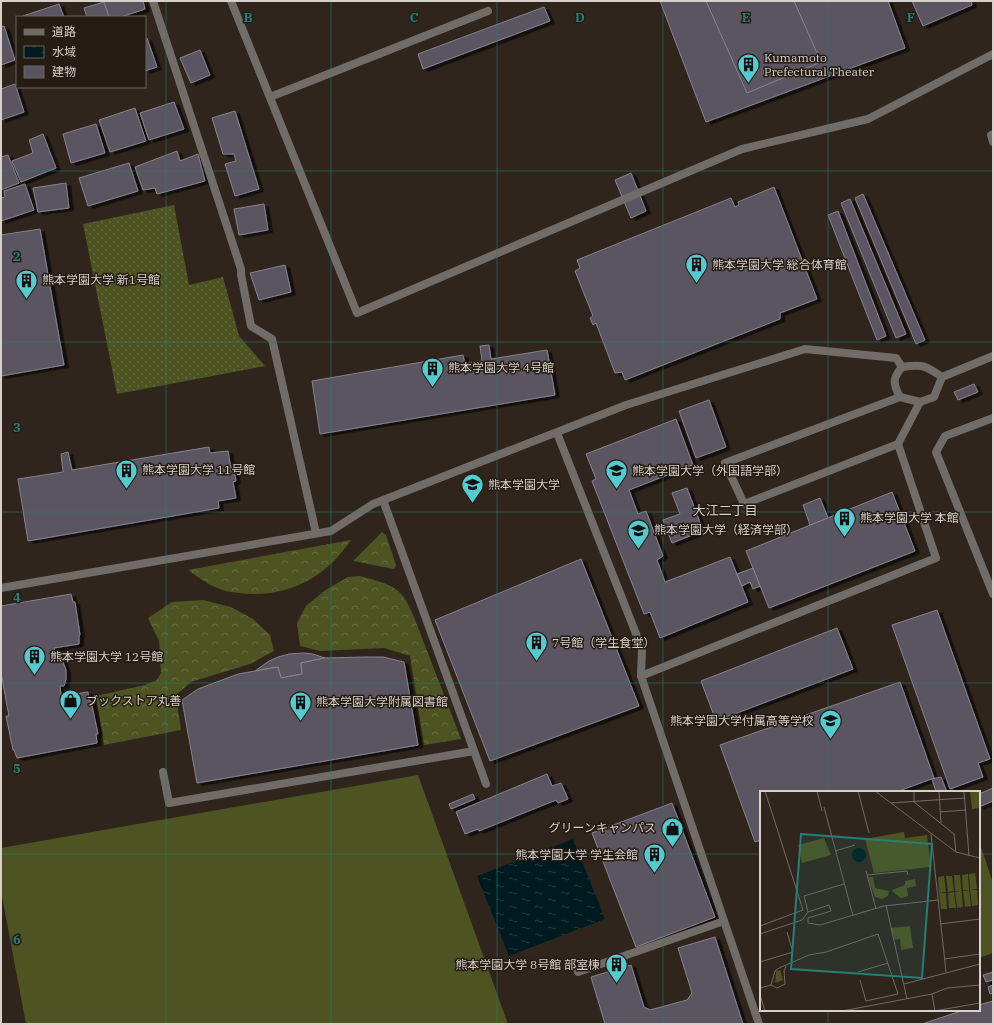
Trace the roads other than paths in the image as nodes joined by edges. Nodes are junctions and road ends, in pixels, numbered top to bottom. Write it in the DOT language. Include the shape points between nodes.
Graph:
graph roads {
  1 [pos="153,1"];
  2 [pos="231,1"];
  3 [pos="488,11"];
  4 [pos="993,54"];
  5 [pos="270,97"];
  6 [pos="993,134"];
  7 [pos="993,142"];
  8 [pos="993,356"];
  9 [pos="902,367"];
  10 [pos="942,377"];
  11 [pos="900,397"];
  12 [pos="920,402"];
  13 [pos="993,418"];
  14 [pos="557,433"];
  15 [pos="898,444"];
  16 [pos="383,500"];
  17 [pos="316,533"];
  18 [pos="1,588"];
  19 [pos="993,594"];
  20 [pos="641,676"];
  21 [pos="474,751"];
  22 [pos="163,772"];
  23 [pos="486,784"];
  24 [pos="724,921"];
  25 [pos="578,972"];
  26 [pos="759,1024"];
  1 -- 17 [label="street" via="238,261 251,326 272,339"];
  2 -- 5 [label="street"];
  3 -- 5 [label="street"];
  4 -- 5 [label="street" via="868,120 742,149 357,312"];
  6 -- 7 [label="street" via="990,135"];
  8 -- 10 [label="street"];
  9 -- 10 [label="street" via="927,367"];
  9 -- 11 [label="street" via="896,374 894,386"];
  9 -- 14 [label="street" via="896,358 805,349 626,405"];
  10 -- 12 [label="street" via="934,397"];
  11 -- 12 [label="street"];
  11 -- 15 [label="street" via="725,463 744,504"];
  12 -- 15 [label="street"];
  13 -- 19 [label="street" via="945,436 936,452"];
  14 -- 16 [label="street"];
  14 -- 20 [label="street" via="642,649"];
  15 -- 20 [label="street" via="936,558"];
  16 -- 17 [label="street" via="331,531"];
  16 -- 21 [label="street"];
  17 -- 18 [label="street"];
  20 -- 24 [label="street"];
  21 -- 22 [label="street" via="169,802"];
  21 -- 23 [label="street"];
  24 -- 25 [label="street"];
  24 -- 26 [label="street"];
}
